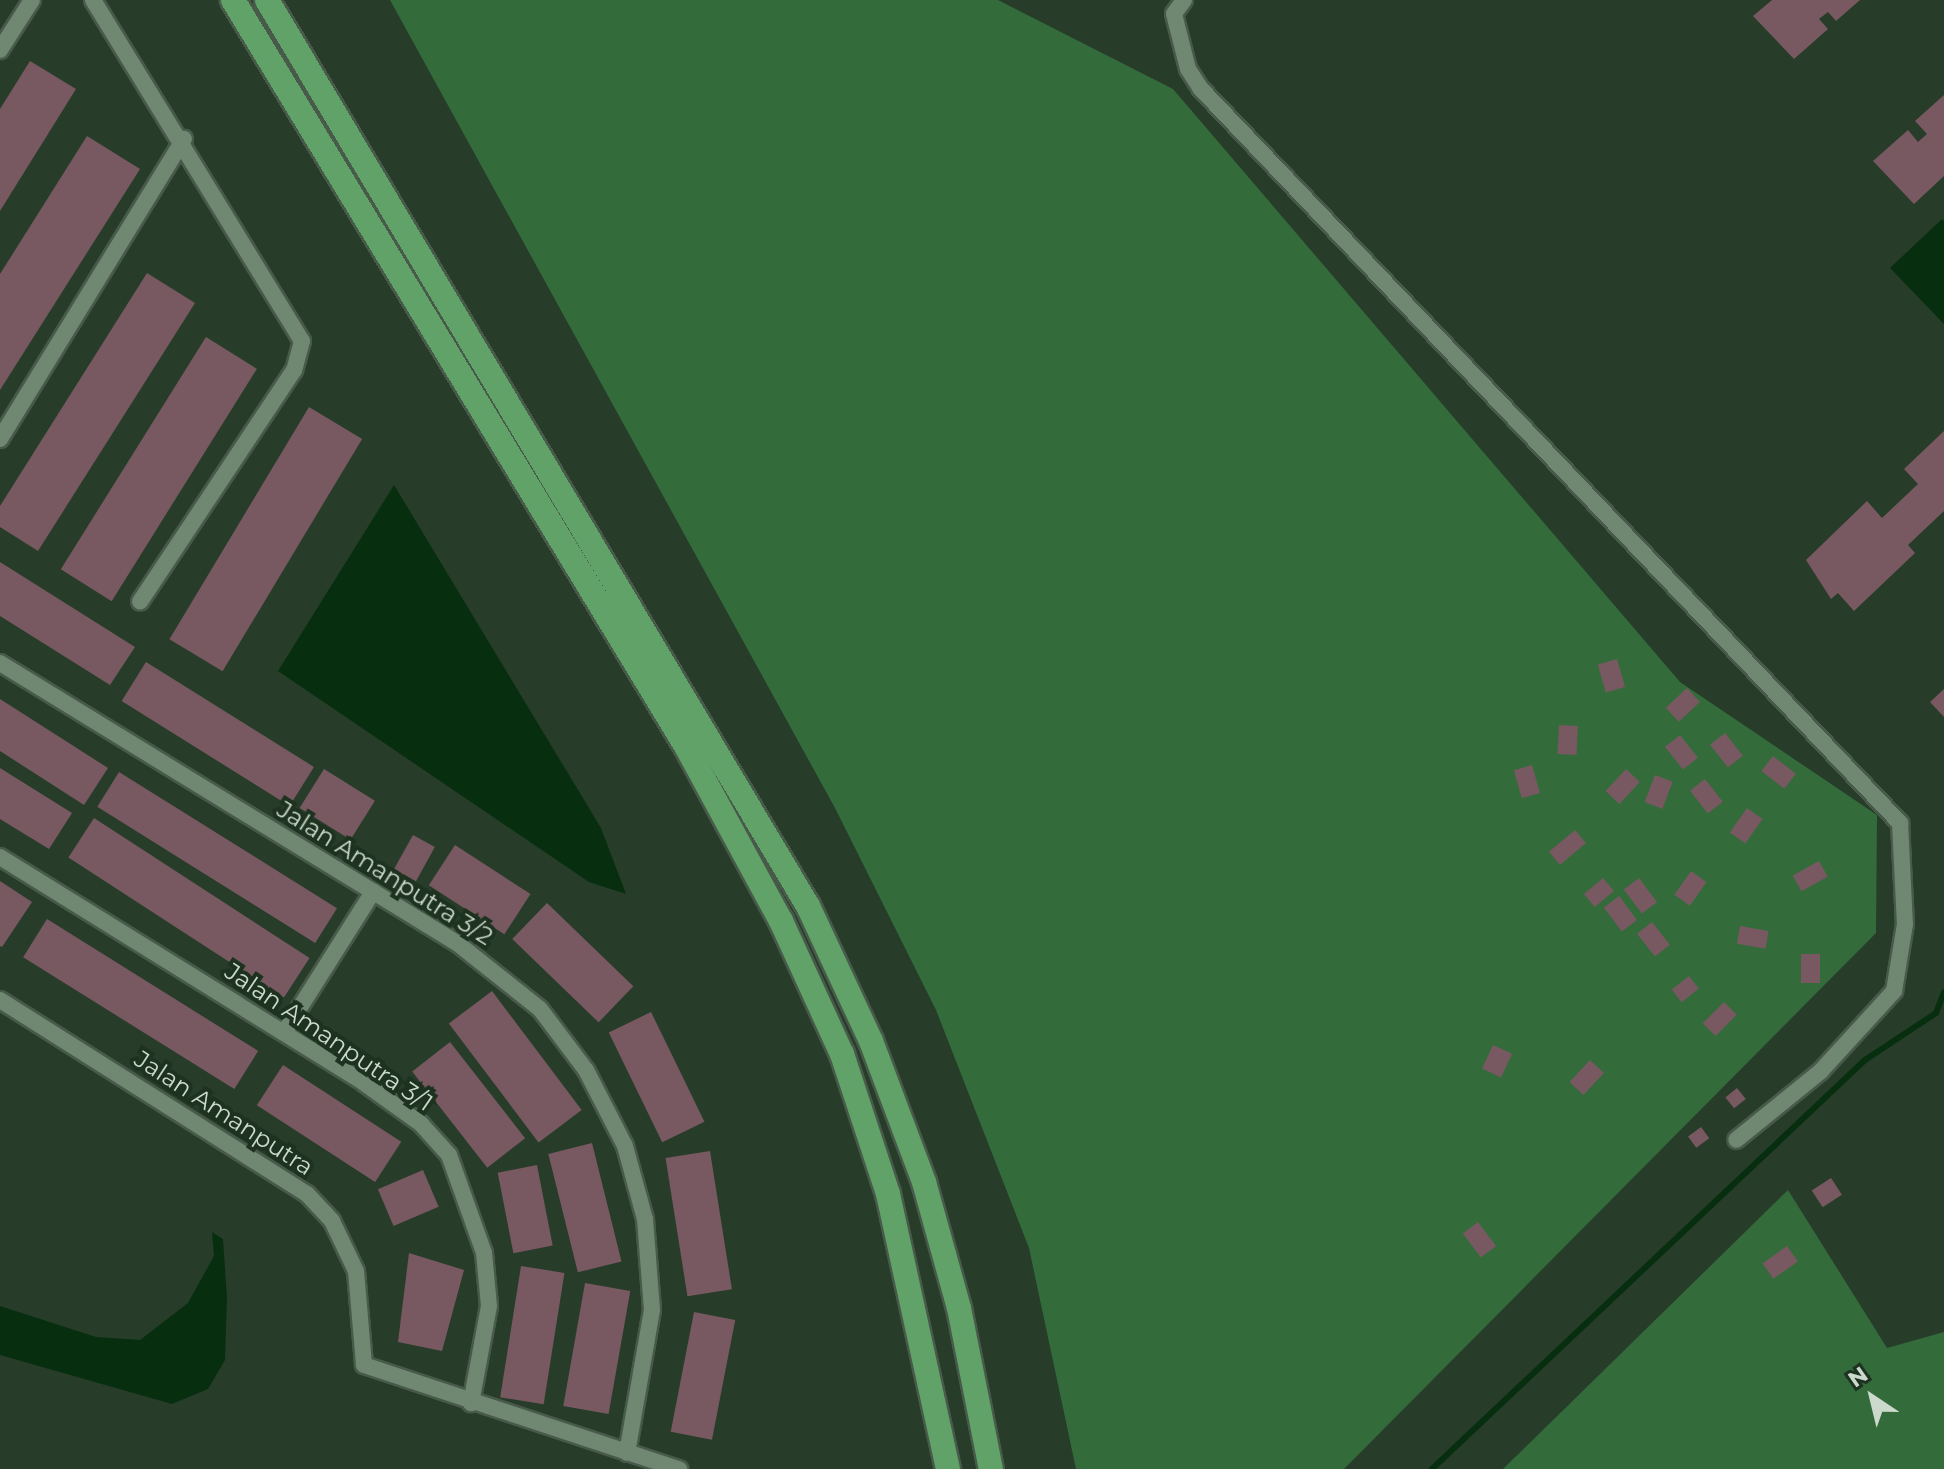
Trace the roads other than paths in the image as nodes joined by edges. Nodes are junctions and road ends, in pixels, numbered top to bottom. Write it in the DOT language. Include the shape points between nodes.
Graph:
graph roads {
  1 [pos="32,0"];
  2 [pos="93,0"];
  3 [pos="233,0"];
  4 [pos="267,0"];
  5 [pos="1184,0"];
  6 [pos="0,50"];
  7 [pos="184,139"];
  8 [pos="0,439"];
  9 [pos="140,602"];
  10 [pos="0,663"];
  11 [pos="0,857"];
  12 [pos="373,892"];
  13 [pos="0,1000"];
  14 [pos="285,1031"];
  15 [pos="1736,1140"];
  16 [pos="471,1403"];
  17 [pos="627,1453"];
  18 [pos="679,1469"];
  19 [pos="948,1469"];
  20 [pos="991,1469"];
  1 -- 6 [label="street"];
  2 -- 7 [label="street"];
  3 -- 19 [label="highway" via="687,748 781,921 842,1054 888,1194"];
  4 -- 20 [label="highway" via="808,906 871,1041 924,1182 959,1308"];
  5 -- 15 [label="street" via="1174,14 1188,69 1201,89 1900,823 1905,924 1894,991 1821,1071"];
  7 -- 8 [label="street"];
  7 -- 9 [label="street" via="302,341 294,370"];
  10 -- 12 [label="street, Jalan Amanputra 3/2"];
  11 -- 14 [label="street, Jalan Amanputra 3/1"];
  12 -- 14 [label="street"];
  12 -- 17 [label="street, Jalan Amanputra 3/2" via="457,943 540,1009 586,1070 625,1146 645,1219 652,1310"];
  13 -- 16 [label="street, Jalan Amanputra" via="307,1194 332,1221 356,1271 360,1361"];
  14 -- 16 [label="street, Jalan Amanputra 3/1" via="421,1124 449,1155 484,1253 489,1306"];
  16 -- 17 [label="street, Jalan Amanputra"];
  17 -- 18 [label="street, Jalan Amanputra"];
}
